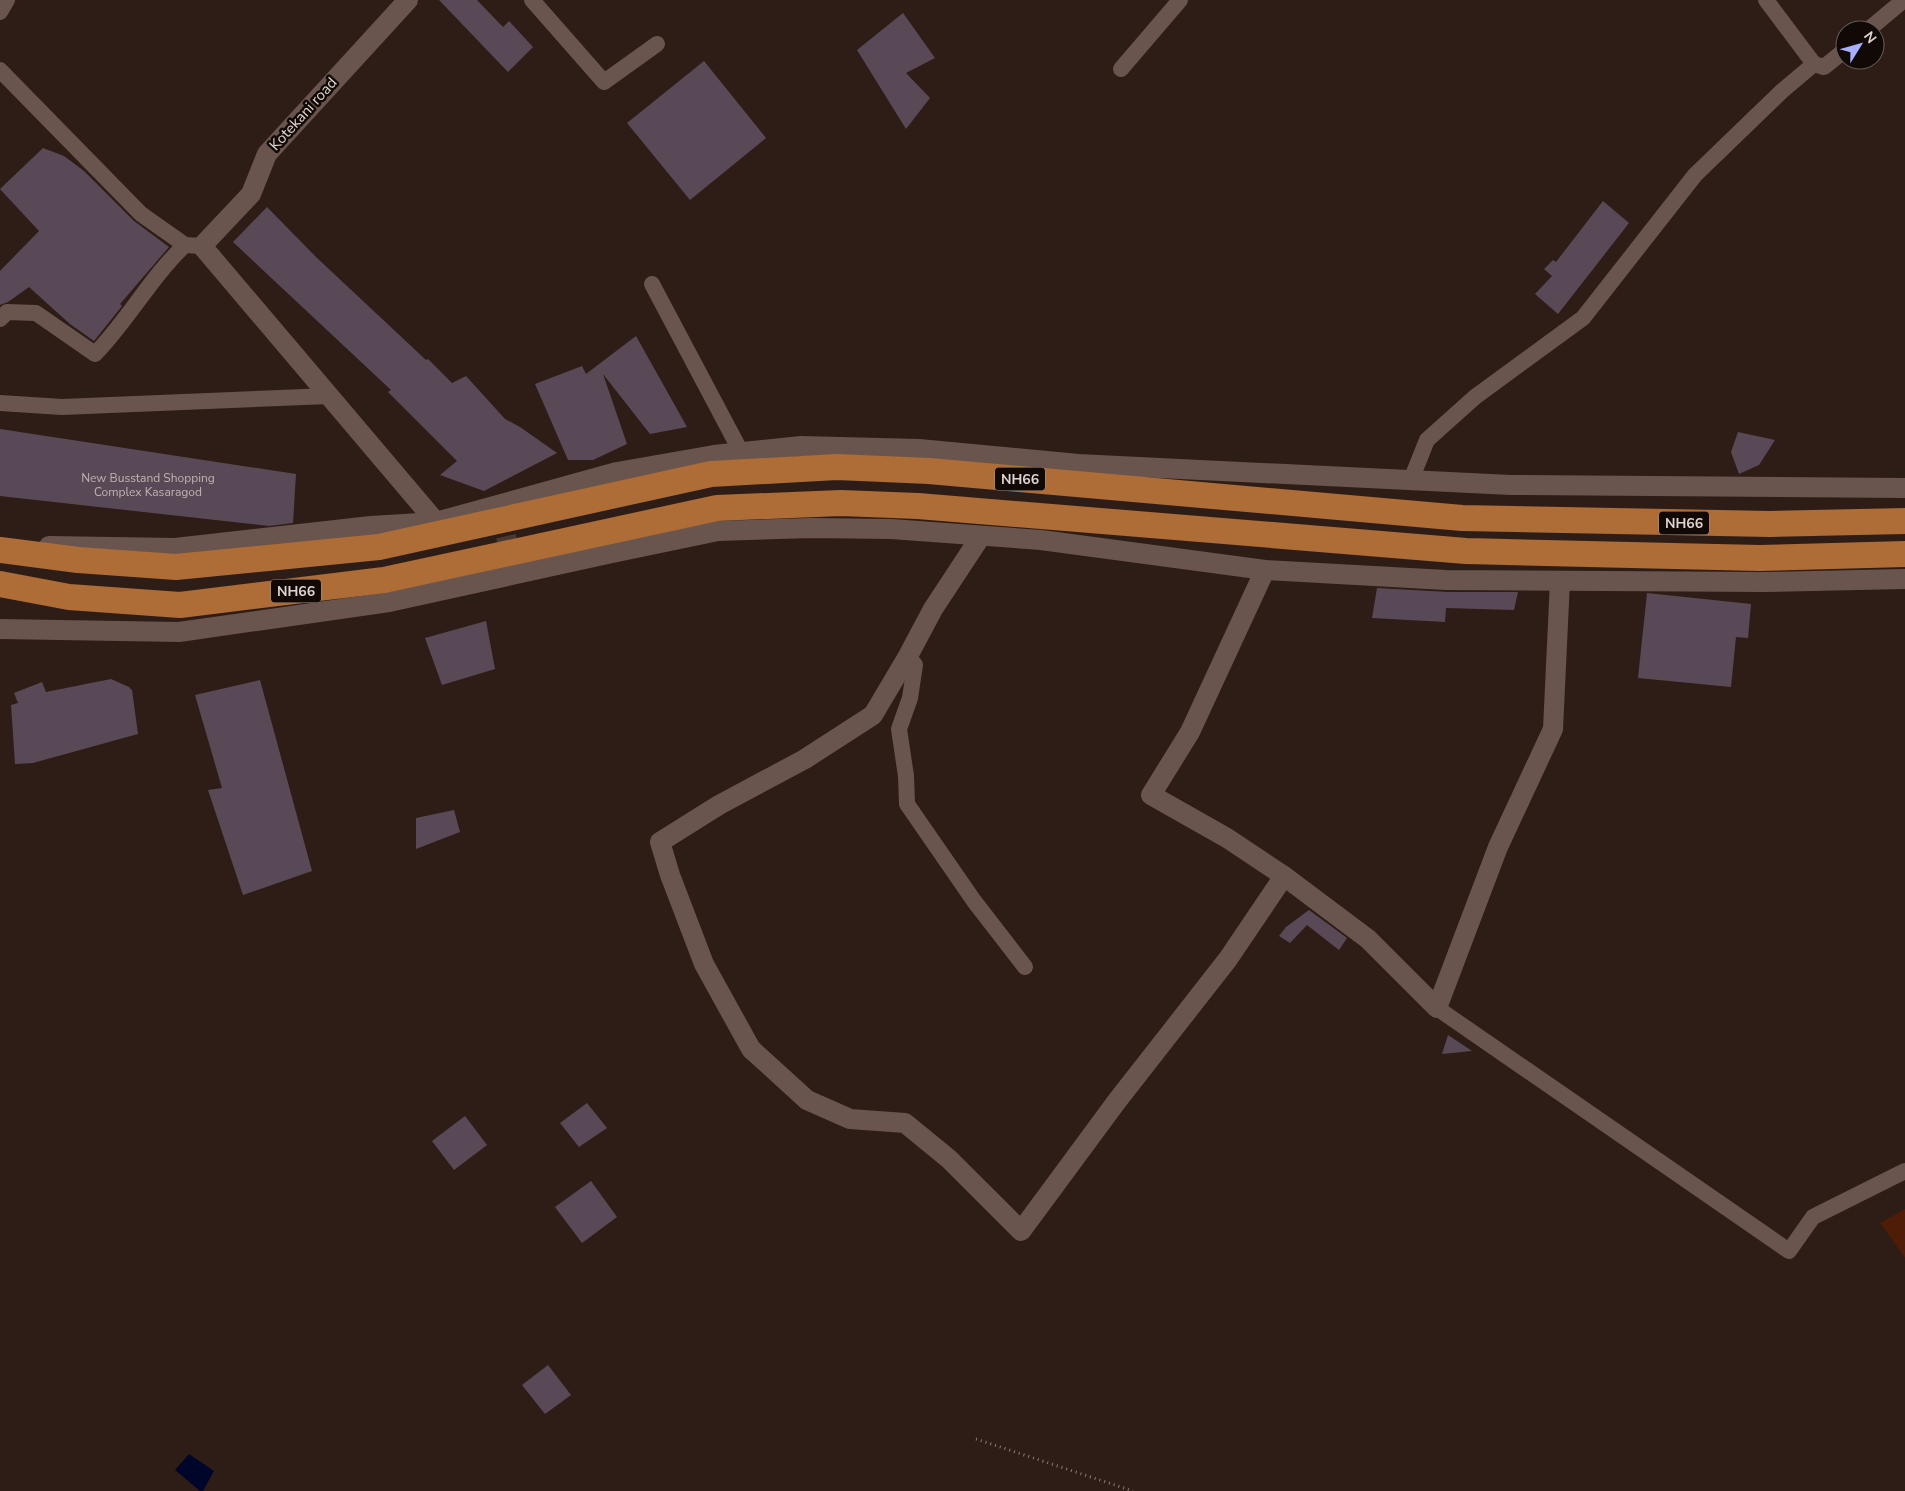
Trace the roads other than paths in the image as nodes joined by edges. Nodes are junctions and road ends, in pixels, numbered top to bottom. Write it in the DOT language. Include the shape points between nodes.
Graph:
graph roads {
  1 [pos="7,0"];
  2 [pos="408,0"];
  3 [pos="532,0"];
  4 [pos="1180,0"];
  5 [pos="1766,0"];
  6 [pos="1904,0"];
  7 [pos="0,12"];
  8 [pos="1880,20"];
  9 [pos="657,44"];
  10 [pos="1835,58"];
  11 [pos="1814,64"];
  12 [pos="1121,69"];
  13 [pos="0,70"];
  14 [pos="194,245"];
  15 [pos="652,284"];
  16 [pos="0,319"];
  17 [pos="329,396"];
  18 [pos="0,403"];
  19 [pos="741,452"];
  20 [pos="1411,480"];
  21 [pos="1905,488"];
  22 [pos="1905,521"];
  23 [pos="436,522"];
  24 [pos="981,536"];
  25 [pos="0,546"];
  26 [pos="0,550"];
  27 [pos="1905,554"];
  28 [pos="1265,570"];
  29 [pos="1905,579"];
  30 [pos="1560,581"];
  31 [pos="0,584"];
  32 [pos="0,629"];
  33 [pos="908,656"];
  34 [pos="1284,876"];
  35 [pos="1025,967"];
  36 [pos="1437,1008"];
  37 [pos="1905,1171"];
  1 -- 7 [label="street"];
  2 -- 14 [label="street, Kotekani road" via="267,154 251,194"];
  3 -- 9 [label="street" via="604,82"];
  4 -- 12 [label="street"];
  5 -- 11 [label="street"];
  6 -- 8 [label="street"];
  10 -- 11 [label="street" via="1824,67"];
  11 -- 20 [label="street" via="1695,176 1583,318 1475,397 1426,440"];
  13 -- 14 [label="street" via="141,214"];
  14 -- 16 [label="street" via="174,256 95,354 36,312 7,312"];
  14 -- 17 [label="street"];
  15 -- 19 [label="street"];
  17 -- 18 [label="street" via="62,407"];
  17 -- 23 [label="street"];
  19 -- 20 [label="street" via="801,446 919,450 1078,464"];
  19 -- 23 [label="street" via="618,472"];
  20 -- 21 [label="street" via="1511,485"];
  22 -- 26 [label="highway, NH66" via="1770,524 1462,518 930,470 837,467 711,474 380,548 176,567"];
  23 -- 25 [label="street" via="175,548"];
  24 -- 28 [label="street" via="1041,540"];
  24 -- 32 [label="street" via="828,528 718,532 389,602 178,632"];
  24 -- 33 [label="street" via="933,610"];
  27 -- 31 [label="highway, NH66" via="1759,558 1466,551 918,506 841,503 717,508 384,580 180,605 69,597"];
  28 -- 30 [label="street" via="1446,580"];
  28 -- 34 [label="street" via="1190,732 1151,795 1227,838"];
  29 -- 30 [label="street"];
  30 -- 36 [label="street" via="1553,730 1498,846"];
  33 -- 34 [label="street" via="873,715 806,759 719,804 660,842 704,964 751,1050 807,1100 850,1119 905,1123 949,1159 1021,1231 1228,959"];
  33 -- 35 [label="street" via="915,665 910,698 899,729 907,804"];
  34 -- 36 [label="street" via="1368,940"];
  36 -- 37 [label="street" via="1789,1251 1813,1217"];
}
